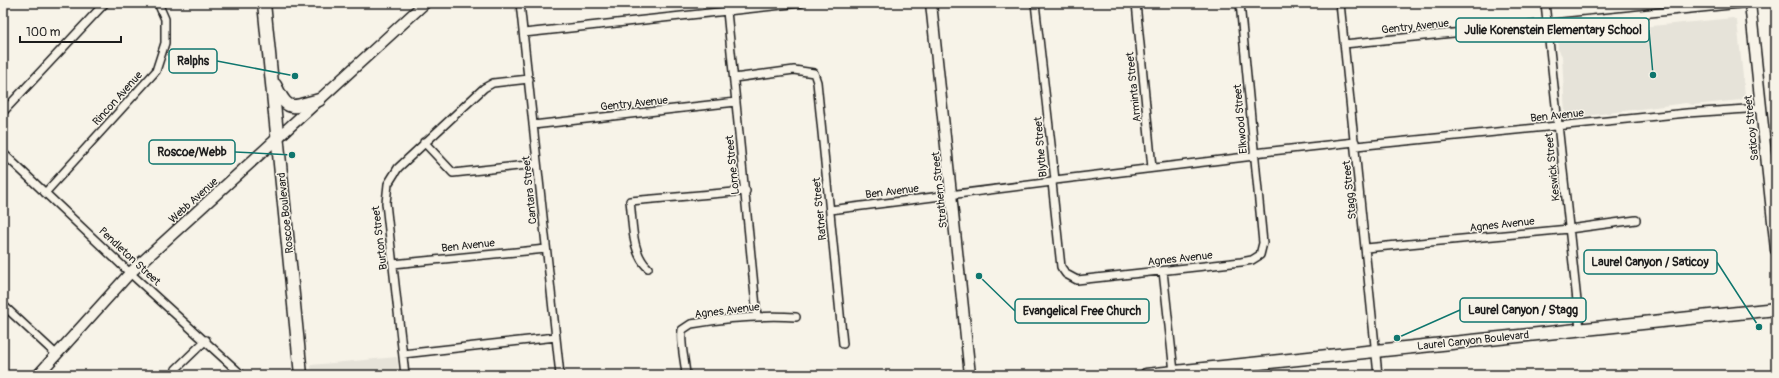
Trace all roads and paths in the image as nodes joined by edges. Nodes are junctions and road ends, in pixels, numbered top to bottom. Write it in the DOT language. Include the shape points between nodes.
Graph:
graph roads {
  1 [pos="105,3"];
  2 [pos="158,3"];
  3 [pos="264,3"];
  4 [pos="425,3"];
  5 [pos="520,3"];
  6 [pos="801,3"];
  7 [pos="931,3"];
  8 [pos="1035,3"];
  9 [pos="1136,3"];
  10 [pos="1240,3"];
  11 [pos="1340,3"];
  12 [pos="1545,3"];
  13 [pos="1750,3"];
  14 [pos="727,11"];
  15 [pos="1547,23"];
  16 [pos="524,33"];
  17 [pos="1344,44"];
  18 [pos="271,78"];
  19 [pos="734,78"];
  20 [pos="528,79"];
  21 [pos="319,100"];
  22 [pos="736,102"];
  23 [pos="1761,108"];
  24 [pos="3,112"];
  25 [pos="533,125"];
  26 [pos="1559,126"];
  27 [pos="277,138"];
  28 [pos="424,142"];
  29 [pos="1356,144"];
  30 [pos="3,153"];
  31 [pos="1254,155"];
  32 [pos="538,164"];
  33 [pos="1152,168"];
  34 [pos="1054,181"];
  35 [pos="746,191"];
  36 [pos="45,193"];
  37 [pos="951,195"];
  38 [pos="830,210"];
  39 [pos="1636,220"];
  40 [pos="1569,229"];
  41 [pos="1262,233"];
  42 [pos="1366,248"];
  43 [pos="546,249"];
  44 [pos="1776,250"];
  45 [pos="393,264"];
  46 [pos="648,268"];
  47 [pos="1163,271"];
  48 [pos="130,273"];
  49 [pos="1077,280"];
  50 [pos="3,305"];
  51 [pos="1776,308"];
  52 [pos="757,317"];
  53 [pos="796,317"];
  54 [pos="1580,329"];
  55 [pos="556,337"];
  56 [pos="206,340"];
  57 [pos="843,344"];
  58 [pos="1376,350"];
  59 [pos="403,354"];
  60 [pos="57,355"];
  61 [pos="176,369"];
  62 [pos="1174,372"];
  63 [pos="38,375"];
  64 [pos="242,375"];
  65 [pos="300,375"];
  66 [pos="405,375"];
  67 [pos="560,375"];
  68 [pos="686,375"];
  69 [pos="970,375"];
  70 [pos="1146,375"];
  71 [pos="1378,375"];
  1 -- 24 [label="street"];
  2 -- 36 [label="street, Rincon Avenue" via="165,19 165,43 156,70"];
  3 -- 18 [label="main road, Roscoe Boulevard"];
  4 -- 21 [label="main road, Webb Avenue"];
  5 -- 16 [label="street, Cantara Street"];
  6 -- 14 [label="street"];
  7 -- 37 [label="main road, Strathern Street"];
  8 -- 34 [label="street, Blythe Street"];
  9 -- 33 [label="street, Arminta Street"];
  10 -- 31 [label="street, Elkwood Street"];
  11 -- 17 [label="street, Stagg Street"];
  12 -- 15 [label="street, Keswick Street"];
  13 -- 15 [label="street, Gentry Avenue"];
  13 -- 23 [label="main road, Saticoy Street"];
  14 -- 16 [label="street"];
  14 -- 19 [label="street, Lorne Street"];
  15 -- 17 [label="street, Gentry Avenue"];
  15 -- 26 [label="street, Keswick Street"];
  16 -- 20 [label="street, Cantara Street"];
  17 -- 29 [label="street, Stagg Street"];
  18 -- 21 [label="main road" via="286,105 296,107"];
  18 -- 27 [label="main road, Roscoe Boulevard"];
  19 -- 22 [label="street, Lorne Street"];
  19 -- 38 [label="street, Ratner Street" via="794,70 814,73"];
  20 -- 25 [label="street, Cantara Street"];
  20 -- 28 [label="street, Burton Street" via="493,84 484,88"];
  21 -- 27 [label="main road, Webb Avenue"];
  22 -- 25 [label="street, Gentry Avenue"];
  22 -- 35 [label="street, Lorne Street"];
  23 -- 26 [label="street, Ben Avenue"];
  23 -- 44 [label="main road, Saticoy Street"];
  25 -- 32 [label="street, Cantara Street"];
  26 -- 29 [label="street, Ben Avenue"];
  26 -- 40 [label="street, Keswick Street"];
  27 -- 48 [label="main road, Webb Avenue"];
  27 -- 65 [label="main road, Roscoe Boulevard"];
  28 -- 32 [label="street" via="453,173"];
  28 -- 45 [label="street, Burton Street" via="398,168 388,184 386,203"];
  29 -- 31 [label="street, Ben Avenue"];
  29 -- 42 [label="street, Stagg Street"];
  30 -- 36 [label="street, Pendleton Street"];
  31 -- 33 [label="street, Ben Avenue"];
  31 -- 41 [label="street, Elkwood Street"];
  32 -- 43 [label="street, Cantara Street"];
  33 -- 34 [label="street, Ben Avenue"];
  34 -- 37 [label="street, Ben Avenue"];
  34 -- 49 [label="street, Blythe Street" via="1061,267 1066,274"];
  35 -- 46 [label="street" via="630,201 637,253"];
  35 -- 52 [label="street, Lorne Street"];
  36 -- 48 [label="street, Pendleton Street"];
  37 -- 38 [label="street, Ben Avenue"];
  37 -- 69 [label="main road, Strathern Street"];
  38 -- 57 [label="street, Ratner Street"];
  39 -- 40 [label="street, Agnes Avenue"];
  40 -- 42 [label="street, Agnes Avenue"];
  40 -- 54 [label="street, Keswick Street"];
  41 -- 47 [label="street, Agnes Avenue" via="1263,249 1260,255 1252,260"];
  42 -- 58 [label="street, Stagg Street"];
  43 -- 45 [label="street, Ben Avenue"];
  43 -- 55 [label="street, Cantara Street"];
  45 -- 59 [label="street, Burton Street"];
  47 -- 49 [label="street, Agnes Avenue"];
  47 -- 62 [label="street"];
  48 -- 56 [label="street, Pendleton Street"];
  48 -- 60 [label="main road, Webb Avenue"];
  50 -- 60 [label="street"];
  51 -- 54 [label="main road, Laurel Canyon Boulevard"];
  52 -- 53 [label="street, Agnes Avenue"];
  52 -- 68 [label="street, Agnes Avenue" via="691,324 682,330"];
  54 -- 58 [label="main road, Laurel Canyon Boulevard"];
  55 -- 59 [label="street"];
  55 -- 67 [label="street, Cantara Street"];
  56 -- 61 [label="street"];
  56 -- 64 [label="street, Pendleton Street"];
  58 -- 62 [label="main road, Laurel Canyon Boulevard"];
  58 -- 71 [label="street, Stagg Street"];
  59 -- 66 [label="street, Burton Street"];
  60 -- 63 [label="main road, Webb Avenue"];
  62 -- 70 [label="main road, Laurel Canyon Boulevard"];
}
